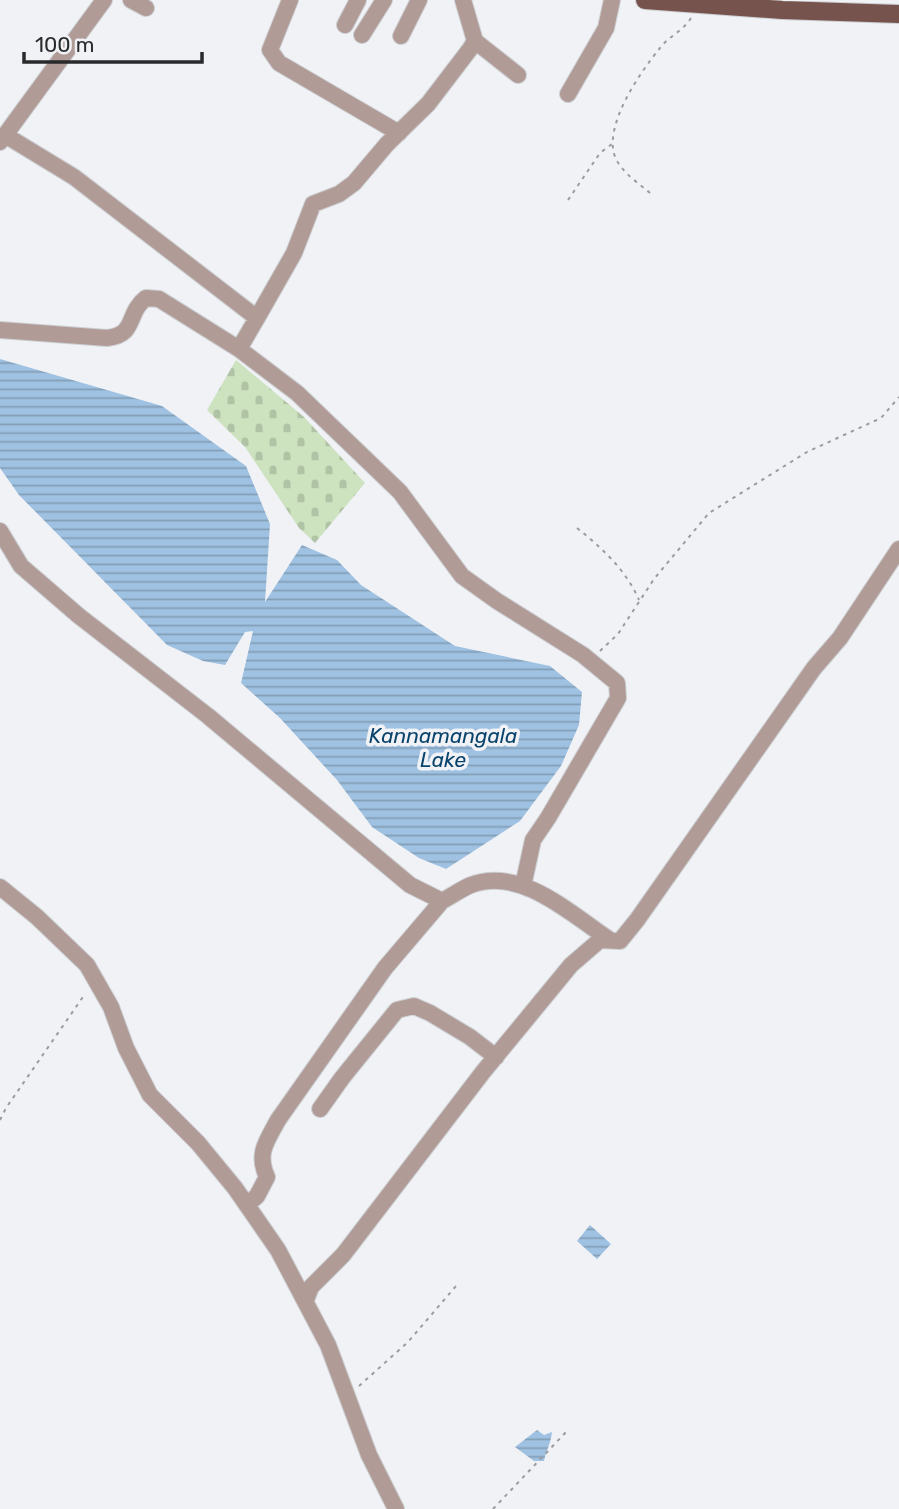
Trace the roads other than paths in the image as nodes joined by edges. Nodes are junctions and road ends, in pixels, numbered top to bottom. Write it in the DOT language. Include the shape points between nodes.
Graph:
graph roads {
  1 [pos="104,0"];
  2 [pos="131,0"];
  3 [pos="290,0"];
  4 [pos="358,0"];
  5 [pos="384,0"];
  6 [pos="419,0"];
  7 [pos="463,0"];
  8 [pos="612,0"];
  9 [pos="657,0"];
  10 [pos="146,8"];
  11 [pos="899,14"];
  12 [pos="345,25"];
  13 [pos="362,36"];
  14 [pos="401,36"];
  15 [pos="475,41"];
  16 [pos="518,75"];
  17 [pos="568,94"];
  18 [pos="399,133"];
  19 [pos="3,139"];
  20 [pos="257,318"];
  21 [pos="0,330"];
  22 [pos="239,349"];
  23 [pos="0,531"];
  24 [pos="899,549"];
  25 [pos="523,886"];
  26 [pos="0,887"];
  27 [pos="442,901"];
  28 [pos="610,940"];
  29 [pos="496,1056"];
  30 [pos="320,1110"];
  31 [pos="247,1205"];
  32 [pos="306,1300"];
  33 [pos="396,1509"];
  1 -- 19 [label="street"];
  2 -- 10 [label="street"];
  3 -- 18 [label="street" via="272,55"];
  4 -- 12 [label="street"];
  5 -- 13 [label="street"];
  6 -- 14 [label="street"];
  7 -- 15 [label="street"];
  8 -- 17 [label="street" via="606,28"];
  9 -- 11 [label="main road"];
  15 -- 16 [label="street"];
  15 -- 18 [label="street" via="428,104"];
  18 -- 20 [label="street" via="354,183 313,204 294,253"];
  19 -- 20 [label="street" via="74,177"];
  20 -- 22 [label="street"];
  21 -- 22 [label="street" via="119,337 139,303 146,298 159,299"];
  22 -- 25 [label="street" via="297,393 400,492 462,576 617,682 618,698 533,839"];
  23 -- 27 [label="street" via="21,566 79,616 208,716 410,885"];
  24 -- 28 [label="street" via="637,920 620,941"];
  25 -- 27 [label="street" via="494,881 472,885"];
  25 -- 28 [label="street"];
  26 -- 31 [label="street" via="87,965 150,1095 198,1143"];
  27 -- 31 [label="street" via="384,968 278,1120 261,1163 267,1177"];
  28 -- 29 [label="street" via="600,940 571,965"];
  29 -- 30 [label="street" via="430,1013 414,1006 397,1010"];
  29 -- 32 [label="street"];
  31 -- 32 [label="street"];
  32 -- 33 [label="street"];
}
